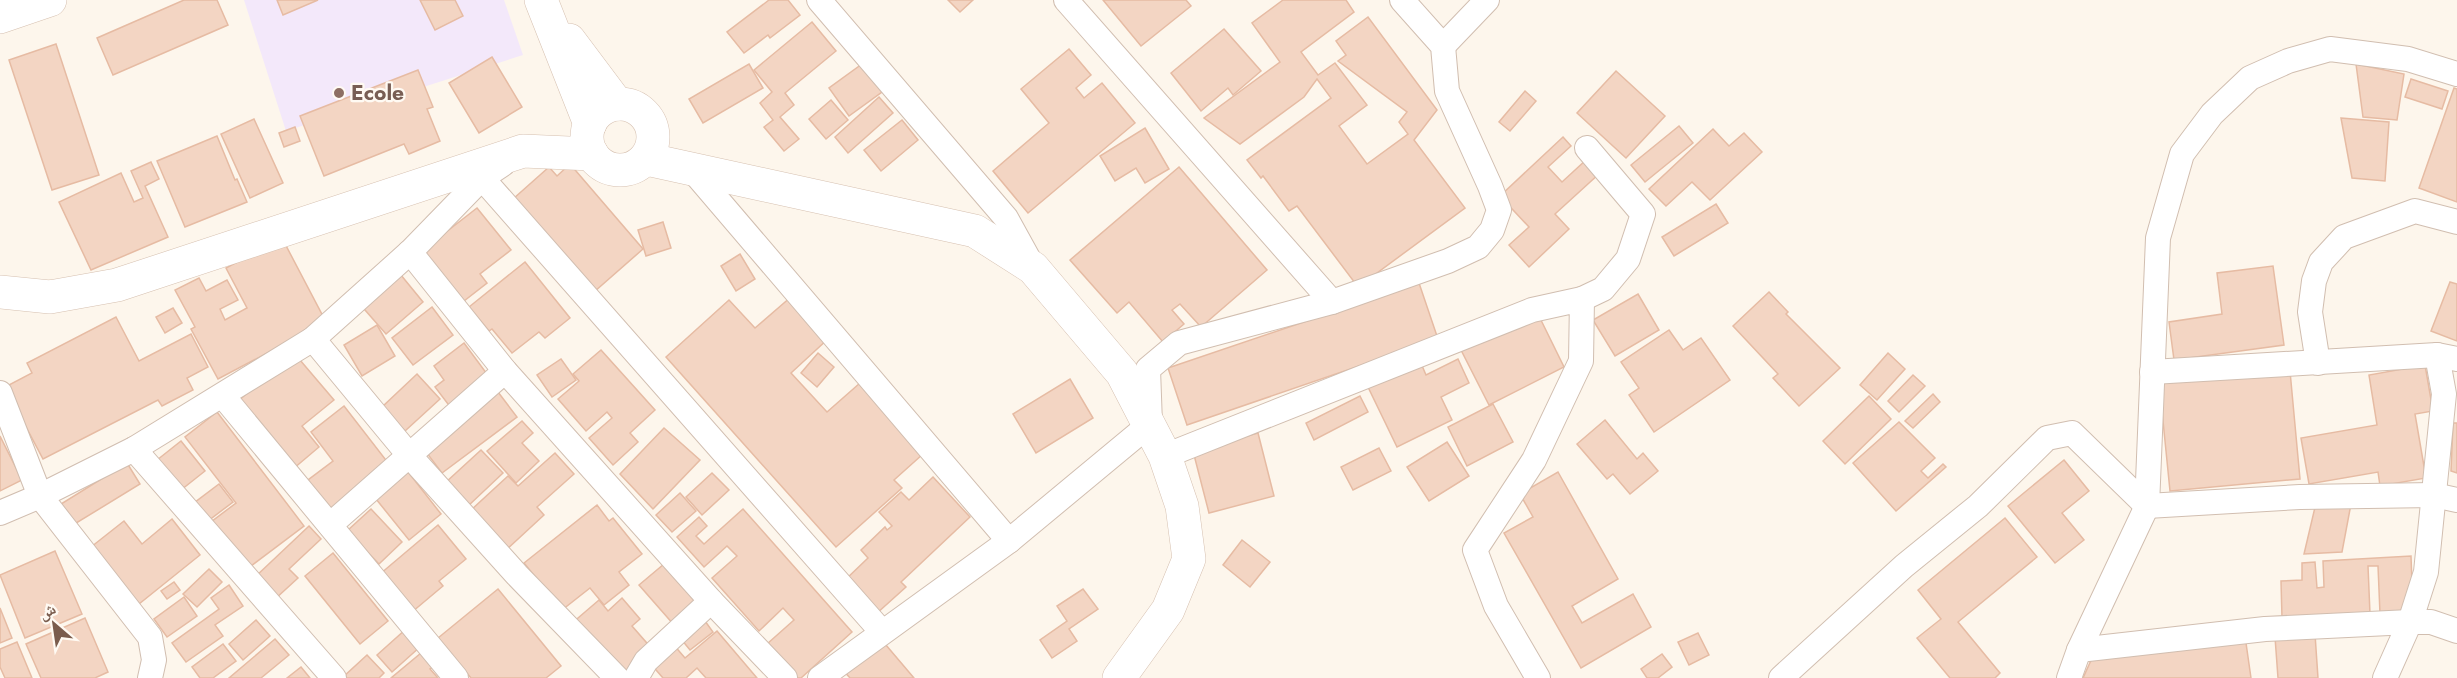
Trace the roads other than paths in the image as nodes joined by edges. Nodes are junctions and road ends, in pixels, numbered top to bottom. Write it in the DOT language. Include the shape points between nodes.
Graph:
graph roads {
  1 [pos="50,0"];
  2 [pos="819,0"];
  3 [pos="1066,0"];
  4 [pos="1402,0"];
  5 [pos="1487,0"];
  6 [pos="542,2"];
  7 [pos="0,17"];
  8 [pos="1443,46"];
  9 [pos="2457,75"];
  10 [pos="617,104"];
  11 [pos="591,139"];
  12 [pos="1587,148"];
  13 [pos="523,151"];
  14 [pos="646,159"];
  15 [pos="693,171"];
  16 [pos="482,178"];
  17 [pos="2457,222"];
  18 [pos="410,252"];
  19 [pos="1036,272"];
  20 [pos="0,292"];
  21 [pos="1582,299"];
  22 [pos="1332,303"];
  23 [pos="313,339"];
  24 [pos="2447,357"];
  25 [pos="2318,363"];
  26 [pos="505,371"];
  27 [pos="2152,372"];
  28 [pos="0,393"];
  29 [pos="223,396"];
  30 [pos="1150,424"];
  31 [pos="134,449"];
  32 [pos="409,455"];
  33 [pos="1165,456"];
  34 [pos="40,496"];
  35 [pos="2446,497"];
  36 [pos="2147,506"];
  37 [pos="0,513"];
  38 [pos="330,525"];
  39 [pos="1009,541"];
  40 [pos="711,601"];
  41 [pos="2410,622"];
  42 [pos="2457,631"];
  43 [pos="882,632"];
  44 [pos="2079,650"];
  45 [pos="150,678"];
  46 [pos="334,678"];
  47 [pos="456,678"];
  48 [pos="617,678"];
  49 [pos="636,678"];
  50 [pos="785,678"];
  51 [pos="820,678"];
  52 [pos="1119,678"];
  53 [pos="1538,678"];
  54 [pos="1781,678"];
  55 [pos="2068,678"];
  56 [pos="2385,678"];
  1 -- 7 [label="main road"];
  2 -- 19 [label="street" via="1006,218"];
  3 -- 22 [label="street"];
  4 -- 8 [label="street"];
  5 -- 8 [label="street"];
  6 -- 10 [label="main road"];
  6 -- 11 [label="main road"];
  8 -- 22 [label="street" via="1447,91 1499,210 1492,230 1478,247 1449,261"];
  9 -- 27 [label="street" via="2408,59 2330,49 2250,78 2212,114 2182,154 2158,238"];
  10 -- 11 [label="main road" via="596,115"];
  10 -- 14 [label="main road" via="639,109 647,117 654,138"];
  11 -- 13 [label="main road"];
  11 -- 14 [label="main road" via="599,163 610,169 637,166"];
  12 -- 21 [label="street" via="1643,214 1628,260 1603,289"];
  13 -- 16 [label="street"];
  13 -- 20 [label="main road" via="117,285 50,297"];
  14 -- 15 [label="main road"];
  15 -- 19 [label="main road" via="975,231"];
  15 -- 39 [label="street"];
  16 -- 18 [label="street"];
  16 -- 43 [label="street"];
  17 -- 25 [label="street" via="2415,211 2344,237 2321,262 2314,281 2310,312"];
  18 -- 23 [label="street"];
  18 -- 26 [label="street"];
  19 -- 30 [label="main road" via="1122,373"];
  21 -- 33 [label="street" via="1532,310"];
  21 -- 53 [label="street" via="1581,361 1534,460 1475,550 1497,606"];
  22 -- 30 [label="street" via="1179,343 1148,369"];
  23 -- 29 [label="street"];
  23 -- 32 [label="street"];
  24 -- 25 [label="street"];
  24 -- 35 [label="street"];
  25 -- 27 [label="street"];
  26 -- 32 [label="street"];
  26 -- 40 [label="street"];
  27 -- 36 [label="street"];
  28 -- 34 [label="street"];
  29 -- 31 [label="street"];
  29 -- 38 [label="street"];
  30 -- 33 [label="main road"];
  30 -- 39 [label="street"];
  31 -- 34 [label="street"];
  31 -- 46 [label="street"];
  32 -- 38 [label="street"];
  32 -- 48 [label="street"];
  33 -- 52 [label="main road" via="1182,506 1189,559 1167,609"];
  34 -- 37 [label="street"];
  34 -- 45 [label="street" via="150,637 154,660"];
  35 -- 36 [label="street" via="2300,497"];
  35 -- 41 [label="street"];
  36 -- 44 [label="street"];
  36 -- 54 [label="street" via="2072,433 2047,438 1978,506 1904,566"];
  38 -- 47 [label="street"];
  39 -- 43 [label="street"];
  40 -- 49 [label="street" via="646,661"];
  40 -- 50 [label="street"];
  41 -- 42 [label="street" via="2431,622"];
  41 -- 44 [label="street" via="2265,629"];
  41 -- 56 [label="street"];
  43 -- 51 [label="street"];
  44 -- 55 [label="street"];
}
